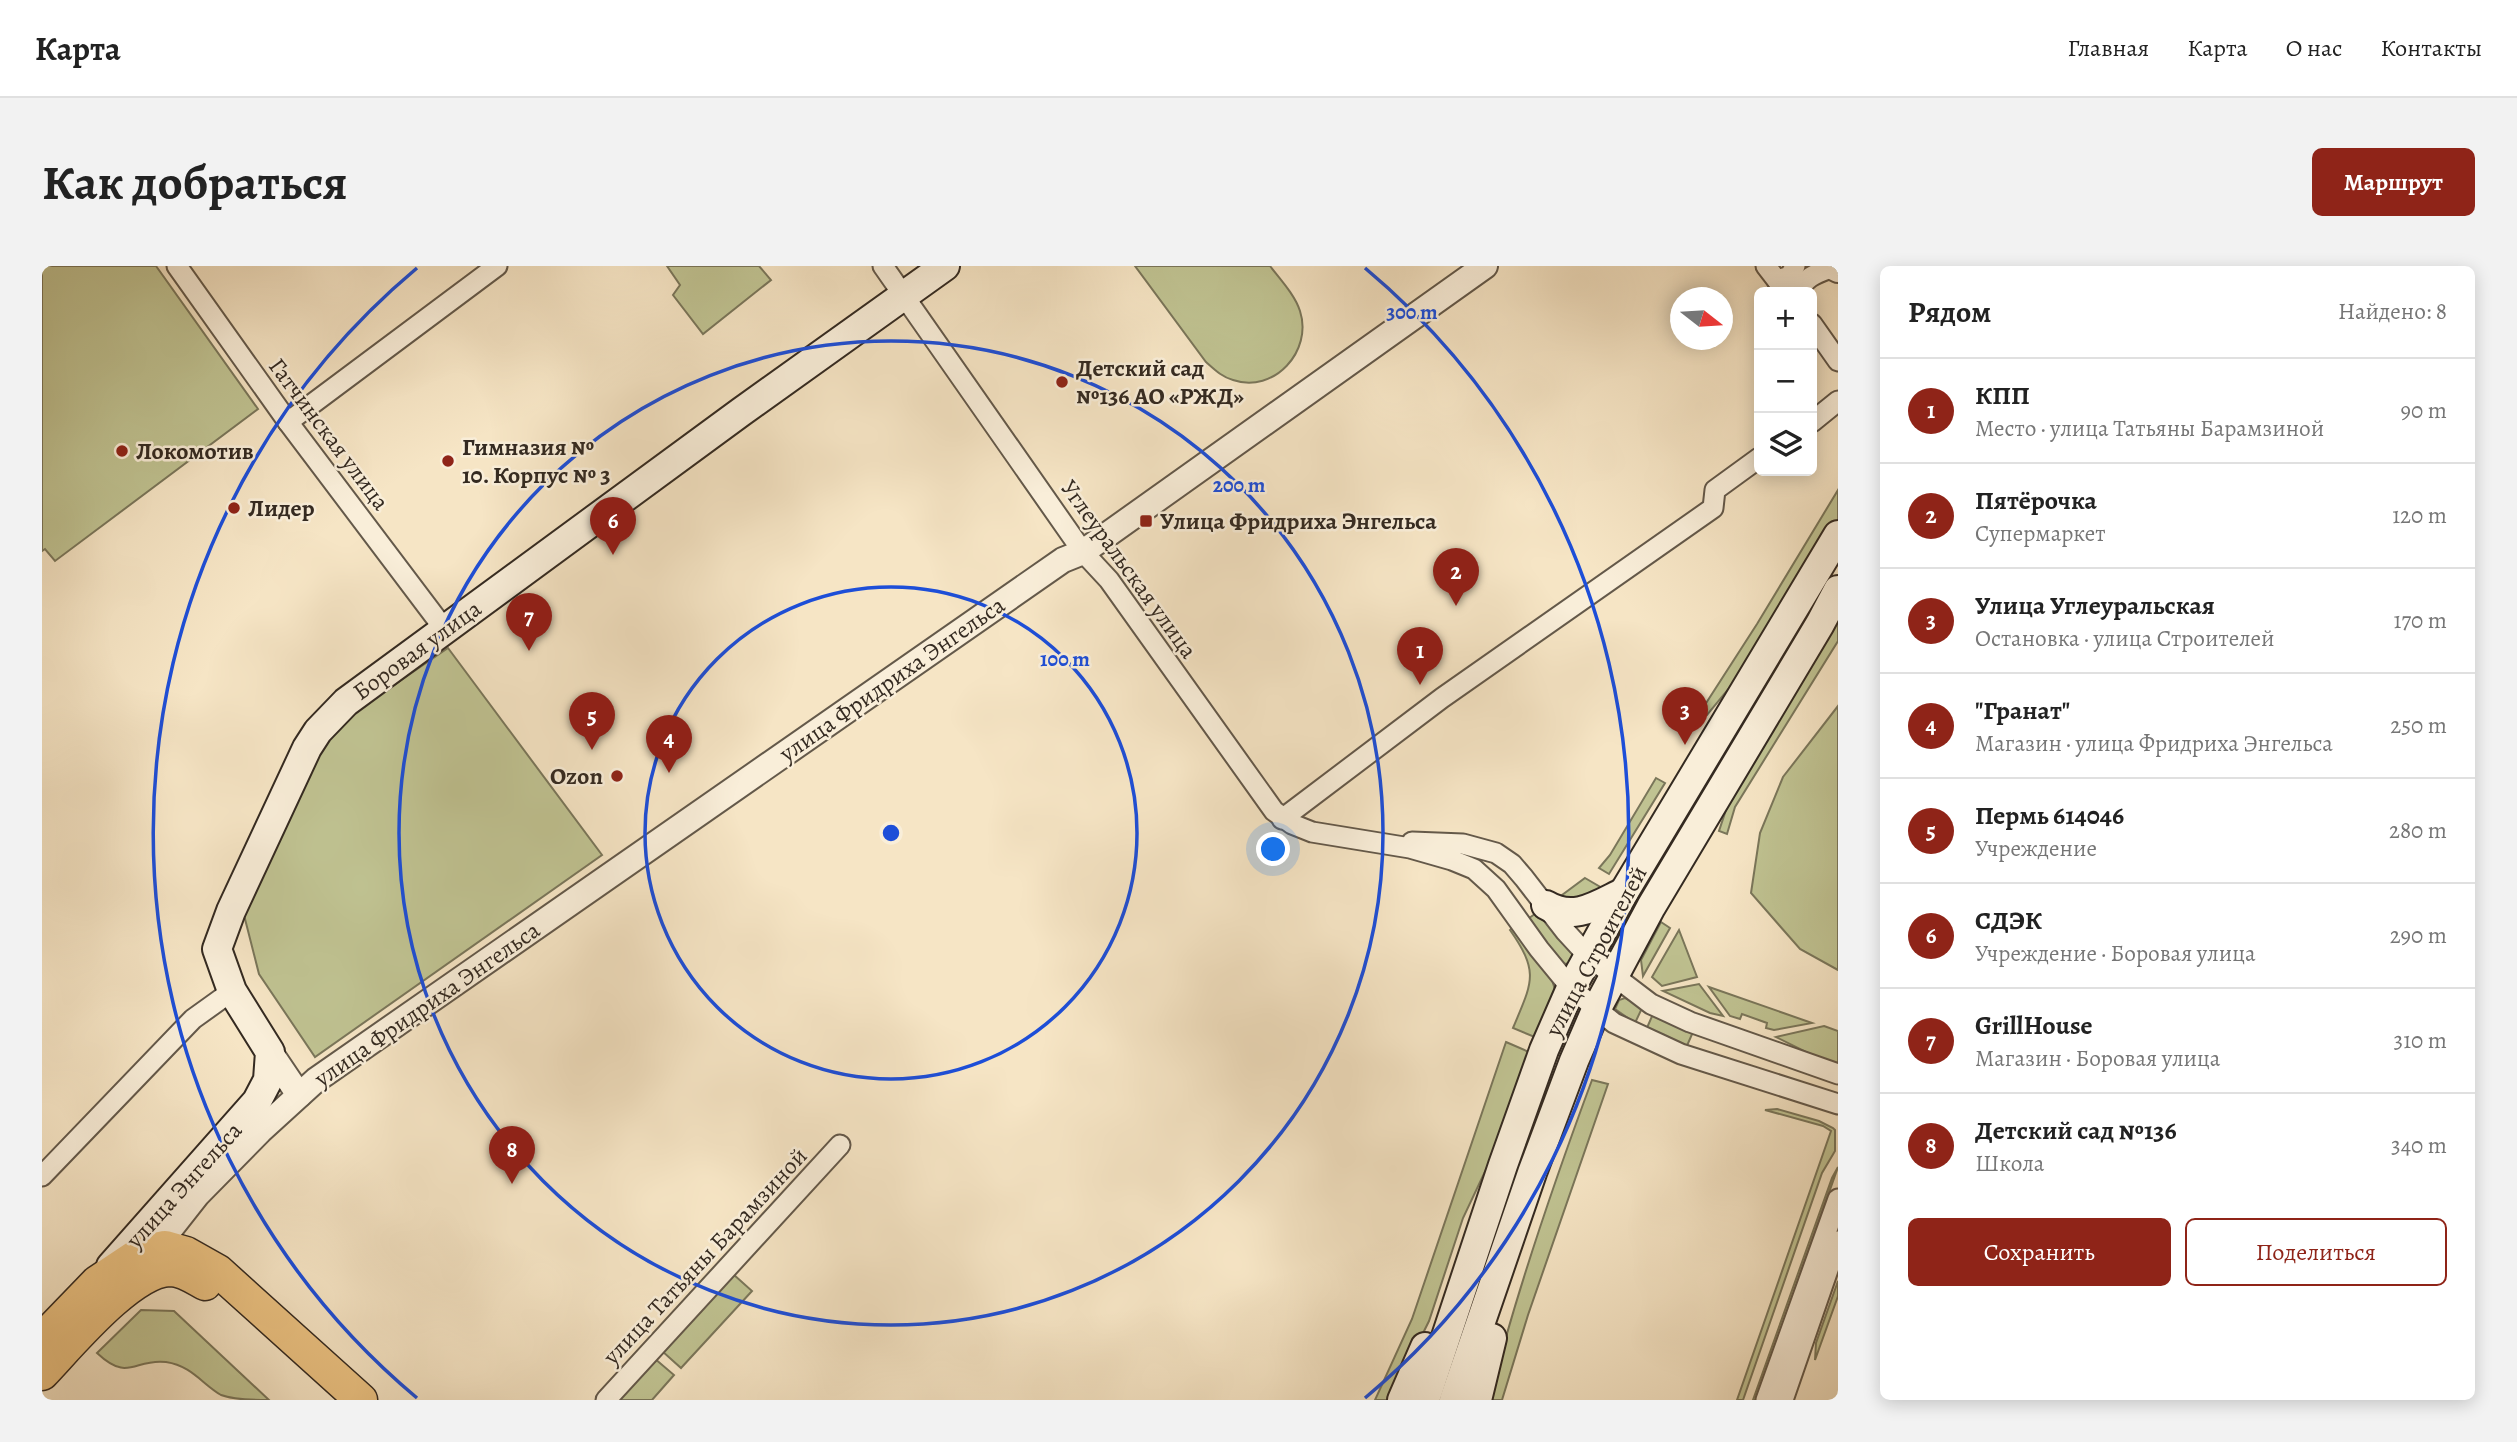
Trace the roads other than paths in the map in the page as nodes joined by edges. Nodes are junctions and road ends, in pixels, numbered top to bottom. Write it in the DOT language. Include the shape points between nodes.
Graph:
graph roads {
  1 [pos="177,266"];
  2 [pos="497,266"];
  3 [pos="883,266"];
  4 [pos="945,266"];
  5 [pos="1485,266"];
  6 [pos="1796,266"];
  7 [pos="1833,268"];
  8 [pos="1776,280"];
  9 [pos="1801,287"];
  10 [pos="904,296"];
  11 [pos="1817,331"];
  12 [pos="1838,361"];
  13 [pos="1838,401"];
  14 [pos="1817,418"];
  15 [pos="288,422"];
  16 [pos="1754,462"];
  17 [pos="1838,535"];
  18 [pos="1083,552"];
  19 [pos="1838,590"];
  20 [pos="445,630"];
  21 [pos="1282,819"];
  22 [pos="1377,844"];
  23 [pos="1624,892"];
  24 [pos="1546,905"];
  25 [pos="1588,956"];
  26 [pos="1613,976"];
  27 [pos="1572,988"];
  28 [pos="232,991"];
  29 [pos="1596,1010"];
  30 [pos="270,1052"];
  31 [pos="1838,1073"];
  32 [pos="299,1095"];
  33 [pos="1838,1104"];
  34 [pos="240,1120"];
  35 [pos="840,1145"];
  36 [pos="1503,1165"];
  37 [pos="1532,1173"];
  38 [pos="42,1176"];
  39 [pos="191,1188"];
  40 [pos="1838,1199"];
  41 [pos="1838,1241"];
  42 [pos="167,1243"];
  43 [pos="212,1278"];
  44 [pos="101,1295"];
  45 [pos="42,1339"];
  46 [pos="42,1374"];
  47 [pos="337,1400"];
  48 [pos="361,1400"];
  49 [pos="606,1400"];
  50 [pos="1402,1400"];
  51 [pos="1425,1400"];
  52 [pos="1454,1400"];
  53 [pos="1477,1400"];
  54 [pos="1766,1400"];
  55 [pos="1783,1400"];
  1 -- 15 [label="street, Гатчинская улица"];
  2 -- 15 [label="street"];
  3 -- 10 [label="street, Углеуральская улица"];
  4 -- 10 [label="main road, Боровая улица"];
  5 -- 18 [label="street, улица Фридриха Энгельса"];
  6 -- 8 [label="street" via="1790,276"];
  7 -- 9 [label="street" via="1809,277"];
  10 -- 18 [label="street, Углеуральская улица"];
  10 -- 20 [label="main road, Боровая улица"];
  11 -- 12 [label="street"];
  13 -- 14 [label="street"];
  15 -- 20 [label="street, Гатчинская улица"];
  16 -- 21 [label="street" via="1715,490 1713,508 1442,698"];
  17 -- 23 [label="main road, улица Строителей"];
  18 -- 21 [label="street, Углеуральская улица"];
  18 -- 32 [label="street, улица Фридриха Энгельса" via="1063,560"];
  19 -- 26 [label="main road, улица Строителей"];
  20 -- 28 [label="main road, Боровая улица" via="346,702 307,747 217,949"];
  21 -- 22 [label="street, Углеуральская улица" via="1312,832"];
  22 -- 24 [label="street" via="1444,842 1496,853"];
  22 -- 27 [label="street" via="1410,848 1474,869 1496,889"];
  23 -- 24 [label="main road" via="1583,912 1556,912"];
  23 -- 25 [label="main road, улица Строителей"];
  24 -- 25 [label="street"];
  25 -- 26 [label="street"];
  25 -- 27 [label="main road, улица Строителей"];
  26 -- 29 [label="main road, улица Строителей"];
  26 -- 31 [label="street" via="1651,1004 1690,1021"];
  27 -- 29 [label="street"];
  27 -- 36 [label="main road, улица Строителей"];
  28 -- 30 [label="main road, Боровая улица"];
  28 -- 38 [label="street" via="193,1019"];
  29 -- 33 [label="street" via="1681,1054"];
  29 -- 37 [label="main road, улица Строителей"];
  30 -- 32 [label="street, Боровая улица"];
  30 -- 34 [label="main road" via="268,1080"];
  32 -- 34 [label="street, улица Энгельса"];
  32 -- 39 [label="street, улица Энгельса"];
  34 -- 39 [label="main road, улица Энгельса"];
  35 -- 49 [label="street, улица Татьяны Барамзиной"];
  36 -- 50 [label="main road"];
  36 -- 51 [label="main road, улица Строителей"];
  37 -- 52 [label="main road, улица Строителей"];
  37 -- 53 [label="main road"];
  39 -- 42 [label="main road" via="175,1194"];
  39 -- 43 [label="street, улица Энгельса" via="189,1235"];
  39 -- 44 [label="main road, улица Энгельса"];
  40 -- 54 [label="street"];
  41 -- 55 [label="street"];
  42 -- 43 [label="main road"];
  42 -- 44 [label="main road" via="142,1252"];
  43 -- 44 [label="main road" via="169,1270 149,1276 116,1298"];
  43 -- 47 [label="main road"];
  43 -- 48 [label="main road"];
  44 -- 45 [label="main road, улица Энгельса"];
  44 -- 46 [label="main road, улица Энгельса"];
}
